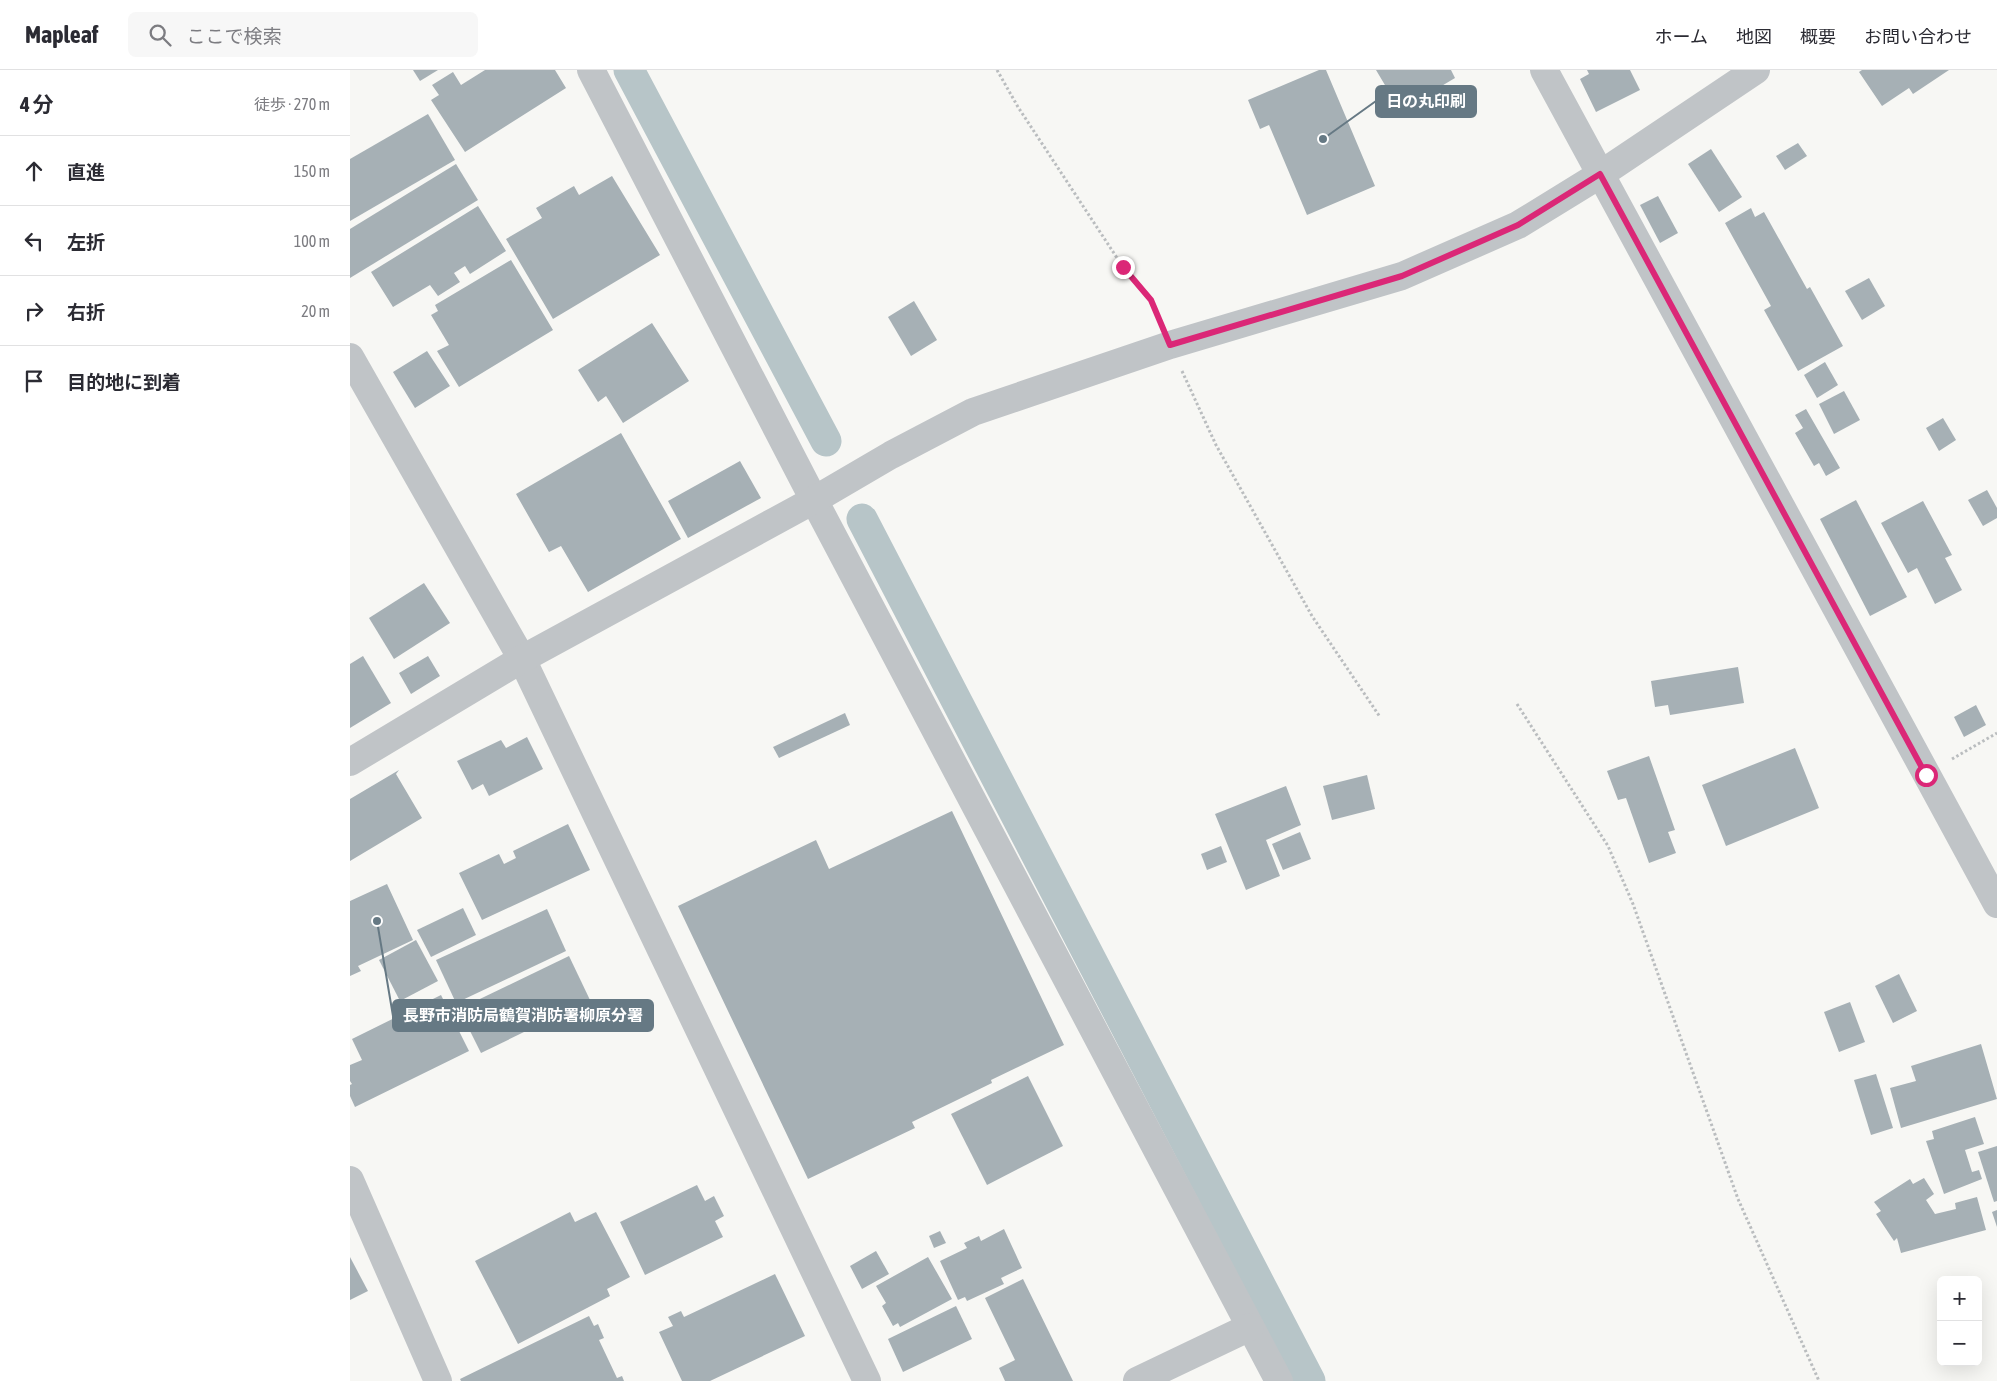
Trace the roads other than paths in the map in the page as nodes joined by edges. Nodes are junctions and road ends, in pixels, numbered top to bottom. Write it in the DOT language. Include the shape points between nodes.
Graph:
graph roads {
  1 [pos="591,70"];
  2 [pos="1544,70"];
  3 [pos="1756,70"];
  4 [pos="1600,174"];
  5 [pos="350,357"];
  6 [pos="814,500"];
  7 [pos="522,659"];
  8 [pos="350,762"];
  9 [pos="1997,904"];
  10 [pos="350,1180"];
  11 [pos="1250,1327"];
  12 [pos="438,1381"];
  13 [pos="867,1381"];
  14 [pos="1137,1381"];
  15 [pos="1279,1381"];
  1 -- 6 [label="street"];
  2 -- 4 [label="street"];
  3 -- 4 [label="street"];
  4 -- 6 [label="street" via="1518,225 1402,276 1170,345 973,412"];
  4 -- 9 [label="street"];
  5 -- 7 [label="street"];
  6 -- 7 [label="street"];
  6 -- 11 [label="street"];
  7 -- 8 [label="street"];
  7 -- 13 [label="street"];
  10 -- 12 [label="street"];
  11 -- 14 [label="street"];
  11 -- 15 [label="street"];
}
